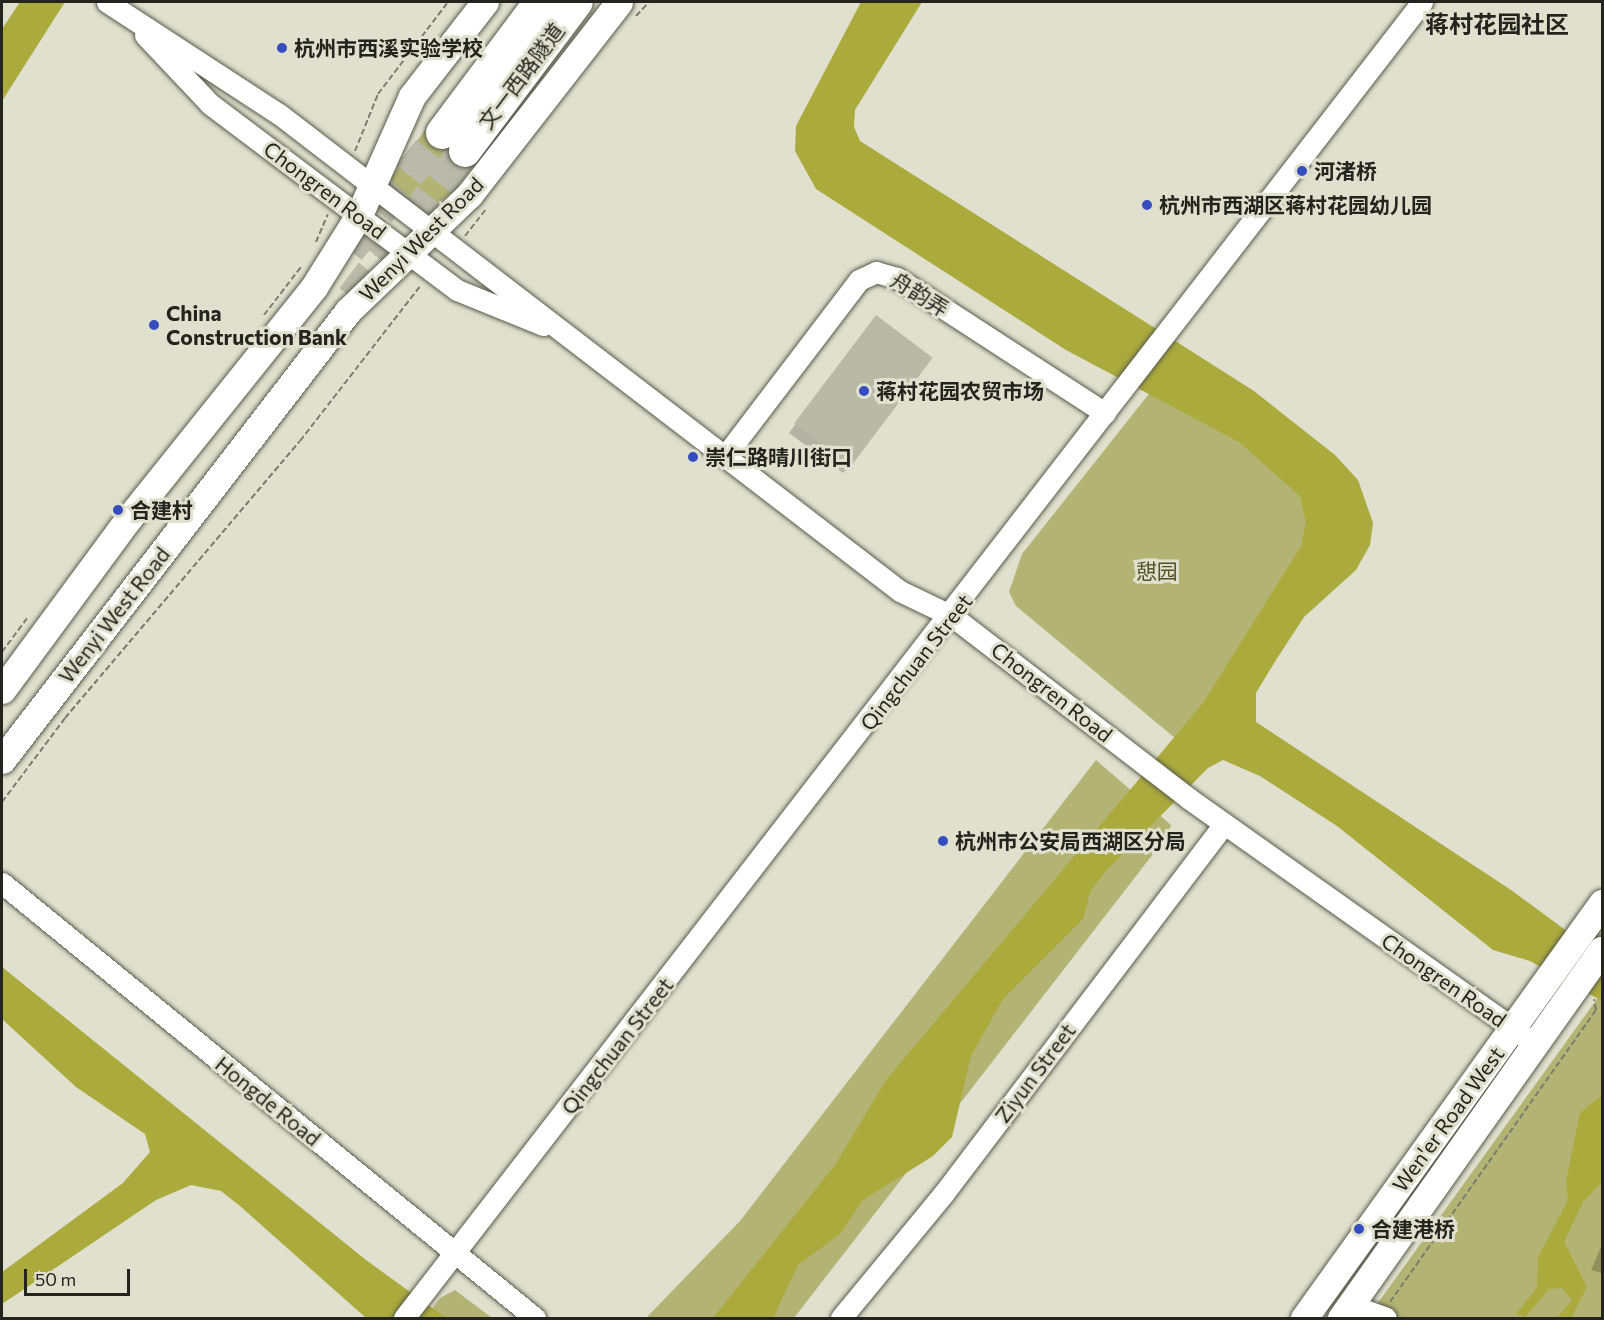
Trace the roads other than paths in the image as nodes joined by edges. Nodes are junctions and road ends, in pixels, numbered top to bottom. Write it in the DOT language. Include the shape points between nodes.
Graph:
graph roads {
  1 [pos="107,2"];
  2 [pos="484,2"];
  3 [pos="540,2"];
  4 [pos="577,2"];
  5 [pos="1422,2"];
  6 [pos="627,10"];
  7 [pos="136,24"];
  8 [pos="371,182"];
  9 [pos="359,215"];
  10 [pos="433,227"];
  11 [pos="405,251"];
  12 [pos="571,337"];
  13 [pos="1105,413"];
  14 [pos="725,456"];
  15 [pos="952,616"];
  16 [pos="2,690"];
  17 [pos="2,760"];
  18 [pos="1224,824"];
  19 [pos="2,883"];
  20 [pos="1602,903"];
  21 [pos="1602,950"];
  22 [pos="1513,1029"];
  23 [pos="1536,1044"];
  24 [pos="455,1254"];
  25 [pos="1346,1312"];
  26 [pos="404,1318"];
  27 [pos="536,1318"];
  28 [pos="841,1318"];
  29 [pos="1304,1318"];
  30 [pos="1385,1318"];
  1 -- 7 [label="street, Chongren Road"];
  2 -- 8 [label="main road, Wenyi West Road" via="412,96"];
  3 -- 4 [label="highway, 文一西路隧道" via="453,142"];
  5 -- 13 [label="street, Qingchuan Street"];
  6 -- 10 [label="main road, Wenyi West Road" via="500,158"];
  7 -- 8 [label="street, Chongren Road" via="234,81"];
  7 -- 9 [label="street, Chongren Road" via="210,104"];
  8 -- 9 [label="main road, Wenyi West Road"];
  8 -- 10 [label="street, Chongren Road"];
  9 -- 11 [label="street, Chongren Road"];
  9 -- 16 [label="main road, Wenyi West Road" via="314,287 129,518"];
  10 -- 11 [label="main road, Wenyi West Road"];
  10 -- 12 [label="street, Chongren Road"];
  11 -- 12 [label="street, Chongren Road" via="458,290"];
  11 -- 17 [label="main road, Wenyi West Road" via="348,311"];
  12 -- 14 [label="street, Chongren Road"];
  13 -- 14 [label="street, 舟韵弄" via="897,278 876,272 859,280"];
  13 -- 15 [label="street, Qingchuan Street"];
  14 -- 15 [label="street, Chongren Road" via="900,591"];
  15 -- 18 [label="street, Chongren Road"];
  15 -- 24 [label="street, Qingchuan Street"];
  18 -- 22 [label="street, Chongren Road"];
  18 -- 28 [label="street, Ziyun Street" via="944,1193"];
  19 -- 24 [label="street, Hongde Road"];
  20 -- 22 [label="main road, Wen'er Road West"];
  21 -- 23 [label="main road, Wen'er Road West" via="1583,996"];
  22 -- 23 [label="street, Chongren Road"];
  22 -- 29 [label="main road, Wen'er Road West"];
  23 -- 25 [label="main road, Wen'er Road West"];
  24 -- 26 [label="street, Qingchuan Street"];
  24 -- 27 [label="street, Hongde Road"];
  25 -- 30 [label="street"];
}
